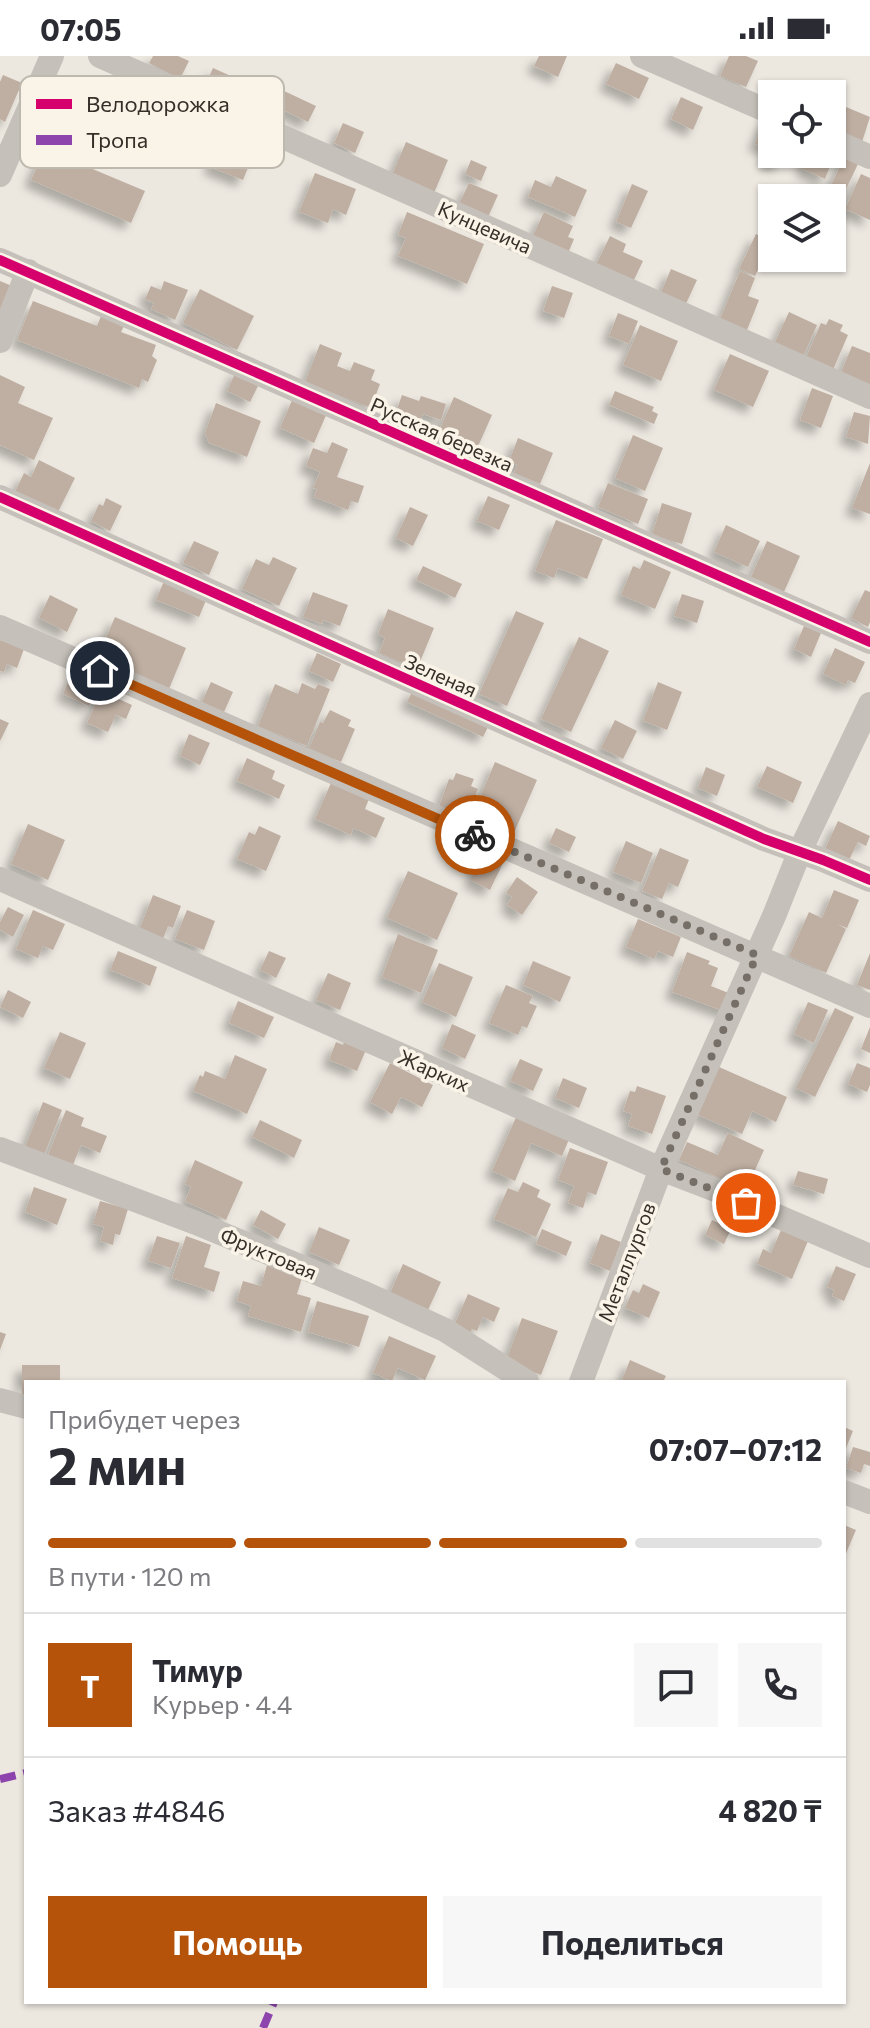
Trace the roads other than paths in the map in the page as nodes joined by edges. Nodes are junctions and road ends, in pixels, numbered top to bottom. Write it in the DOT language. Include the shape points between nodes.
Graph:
graph roads {
  1 [pos="52,56"];
  2 [pos="100,56"];
  3 [pos="642,56"];
  4 [pos="43,76"];
  5 [pos="145,76"];
  6 [pos="758,107"];
  7 [pos="20,129"];
  8 [pos="284,137"];
  9 [pos="846,146"];
  10 [pos="870,157"];
  11 [pos="0,175"];
  12 [pos="0,260"];
  13 [pos="28,271"];
  14 [pos="0,341"];
  15 [pos="870,397"];
  16 [pos="0,497"];
  17 [pos="0,627"];
  18 [pos="870,642"];
  19 [pos="870,704"];
  20 [pos="800,851"];
  21 [pos="0,879"];
  22 [pos="870,880"];
  23 [pos="757,955"];
  24 [pos="870,1006"];
  25 [pos="0,1149"];
  26 [pos="661,1169"];
  27 [pos="870,1256"];
  28 [pos="524,1380"];
  29 [pos="582,1380"];
  30 [pos="0,1400"];
  31 [pos="24,1406"];
  32 [pos="846,1493"];
  33 [pos="870,1502"];
  1 -- 4 [label="street"];
  2 -- 5 [label="street, Кунцевича"];
  3 -- 6 [label="street"];
  7 -- 11 [label="street"];
  8 -- 15 [label="street, Кунцевича"];
  9 -- 10 [label="street"];
  12 -- 13 [label="street, Русская березка"];
  13 -- 14 [label="street"];
  13 -- 18 [label="street, Русская березка"];
  16 -- 20 [label="street, Зеленая"];
  17 -- 23 [label="street"];
  19 -- 20 [label="street, Металлургов"];
  20 -- 22 [label="street, Зеленая"];
  20 -- 23 [label="street, Металлургов"];
  21 -- 26 [label="street, Жарких"];
  23 -- 24 [label="street"];
  23 -- 26 [label="street, Металлургов"];
  25 -- 28 [label="street, Фруктовая" via="362,1292 445,1330"];
  26 -- 27 [label="street, Жарких"];
  26 -- 29 [label="street, Металлургов"];
  30 -- 31 [label="street"];
  32 -- 33 [label="street"];
}
